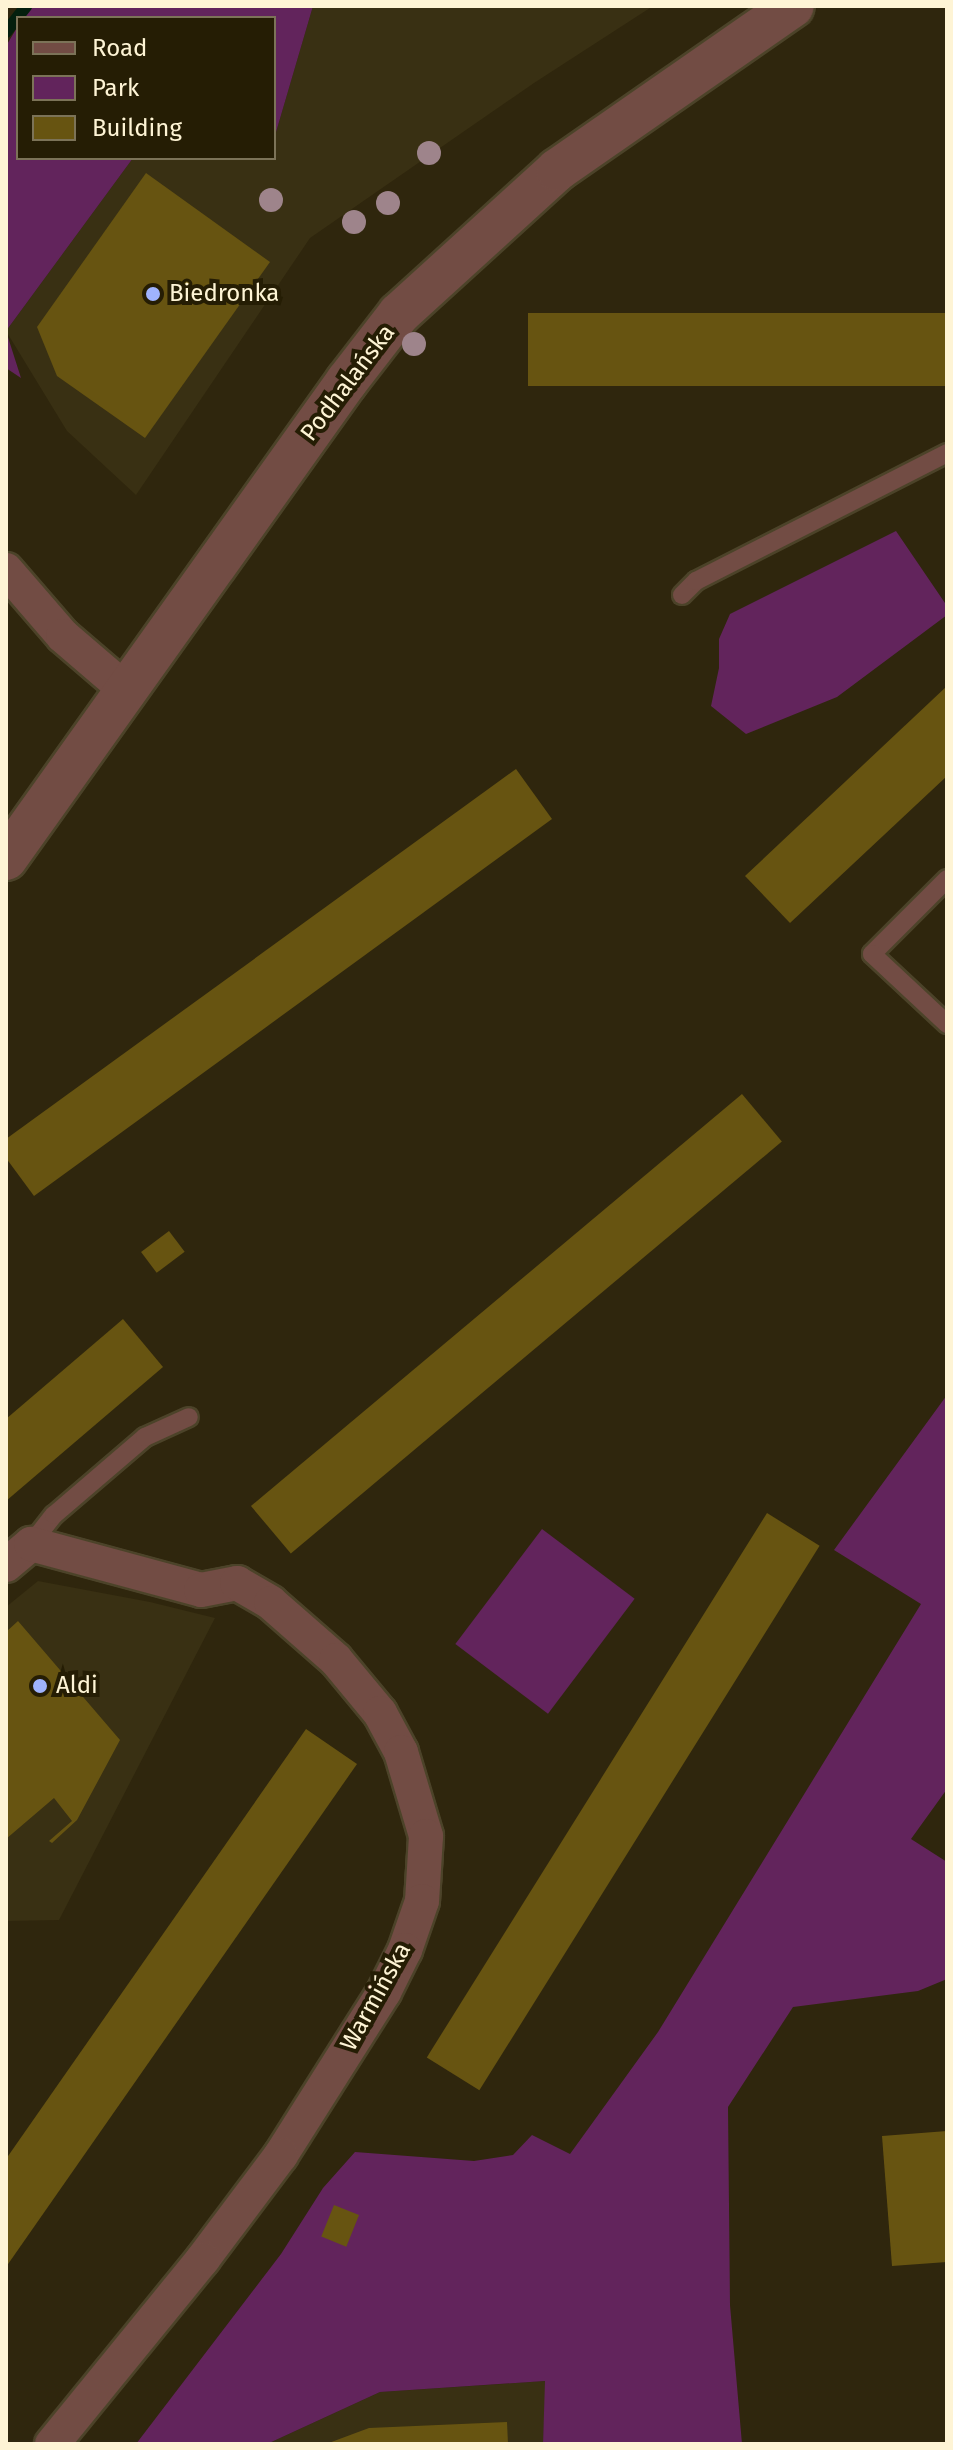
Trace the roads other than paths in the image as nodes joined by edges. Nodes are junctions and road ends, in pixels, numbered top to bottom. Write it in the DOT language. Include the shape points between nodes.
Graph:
graph roads {
  1 [pos="793,6"];
  2 [pos="947,453"];
  3 [pos="6,570"];
  4 [pos="682,595"];
  5 [pos="126,690"];
  6 [pos="6,859"];
  7 [pos="947,879"];
  8 [pos="947,1024"];
  9 [pos="189,1417"];
  10 [pos="18,1554"];
  11 [pos="52,2444"];
  1 -- 5 [label="street, Podhalańska" via="557,170 399,314"];
  2 -- 4 [label="lane" via="696,581"];
  3 -- 5 [label="street" via="63,636"];
  5 -- 6 [label="street, Podhalańska"];
  7 -- 8 [label="lane" via="872,954"];
  9 -- 10 [label="lane" via="145,1437 54,1515"];
  10 -- 11 [label="street, Warmińska" via="201,1590 237,1583 271,1603 336,1660 380,1713 401,1752 426,1836 422,1901 384,1992 281,2155"];
}
